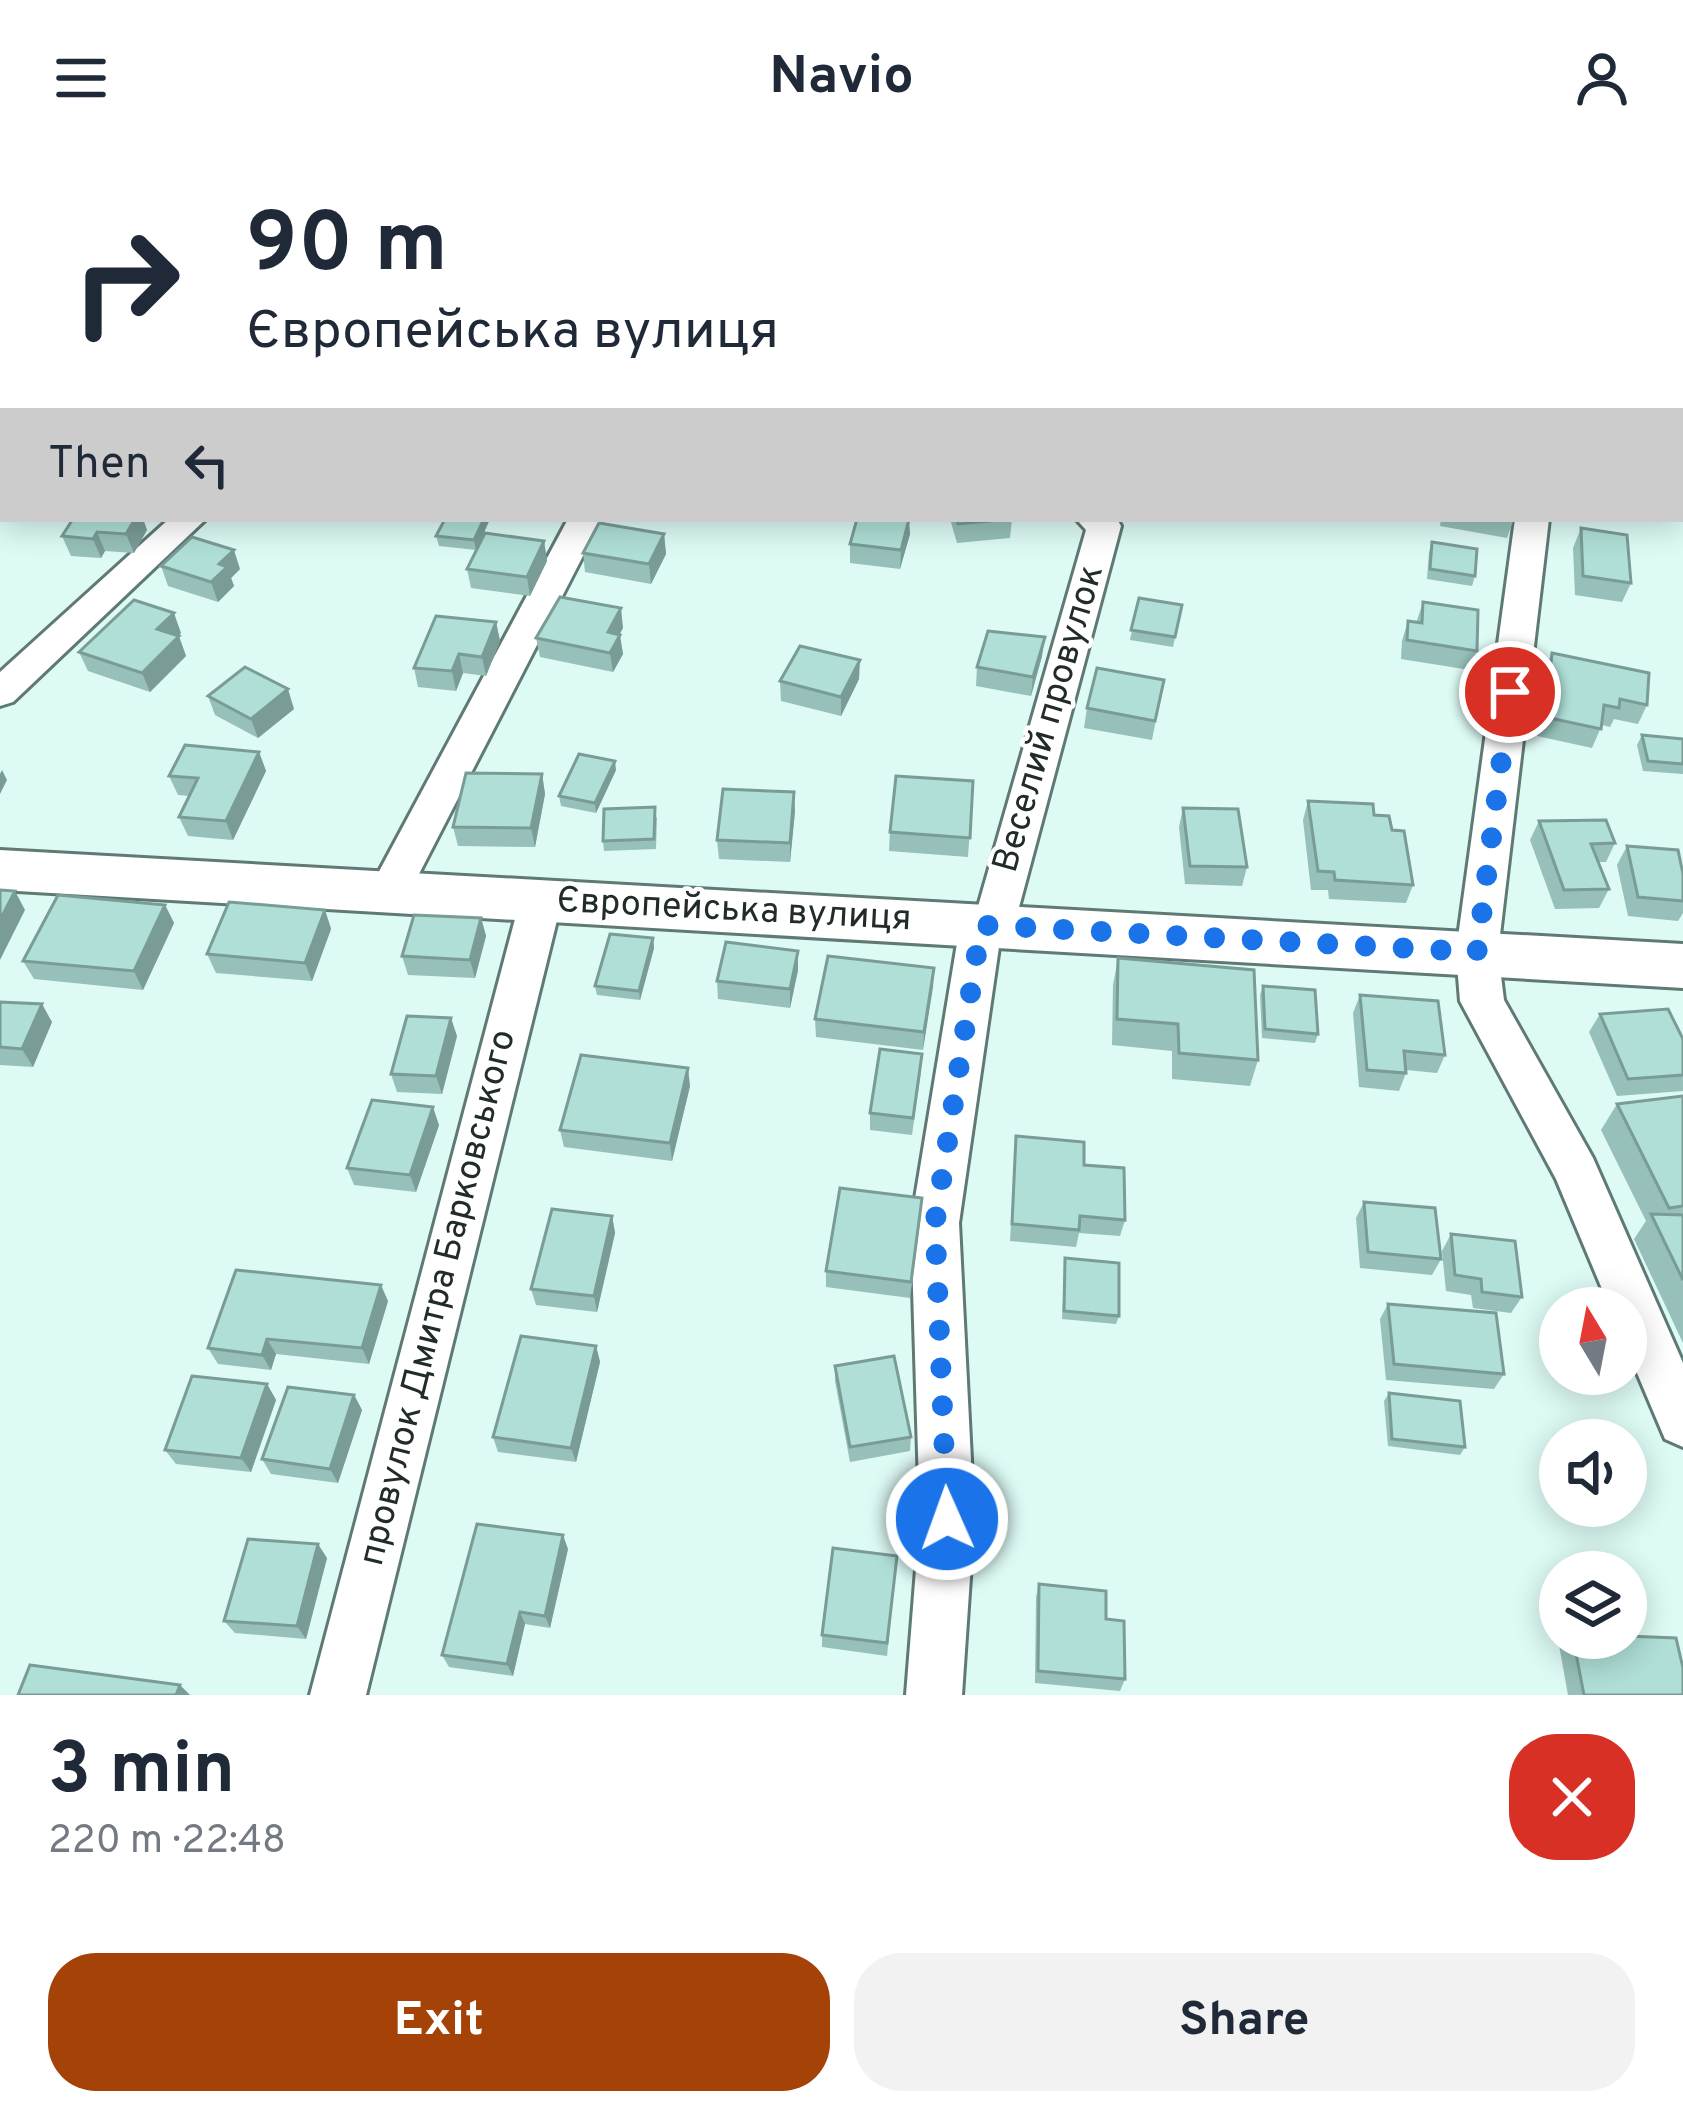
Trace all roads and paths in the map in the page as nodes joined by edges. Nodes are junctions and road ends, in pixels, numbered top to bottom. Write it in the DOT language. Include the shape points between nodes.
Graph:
graph roads {
  1 [pos="186,522"];
  2 [pos="583,522"];
  3 [pos="1101,522"];
  4 [pos="1532,522"];
  5 [pos="0,693"];
  6 [pos="0,871"];
  7 [pos="389,892"];
  8 [pos="541,900"];
  9 [pos="987,925"];
  10 [pos="1477,952"];
  11 [pos="1683,966"];
  12 [pos="1683,1422"];
  13 [pos="338,1695"];
  14 [pos="934,1695"];
  1 -- 5 [label="street"];
  2 -- 7 [label="street"];
  3 -- 9 [label="street, Веселий провулок"];
  4 -- 10 [label="street"];
  6 -- 7 [label="street, Європейська вулиця"];
  7 -- 8 [label="street, Європейська вулиця"];
  8 -- 9 [label="street, Європейська вулиця"];
  8 -- 13 [label="street, провулок Дмитра Барковського"];
  9 -- 10 [label="street, Європейська вулиця"];
  9 -- 14 [label="street, Веселий провулок" via="935,1223 947,1519"];
  10 -- 11 [label="street, Європейська вулиця"];
  10 -- 12 [label="street" via="1481,1001 1576,1172"];
}
